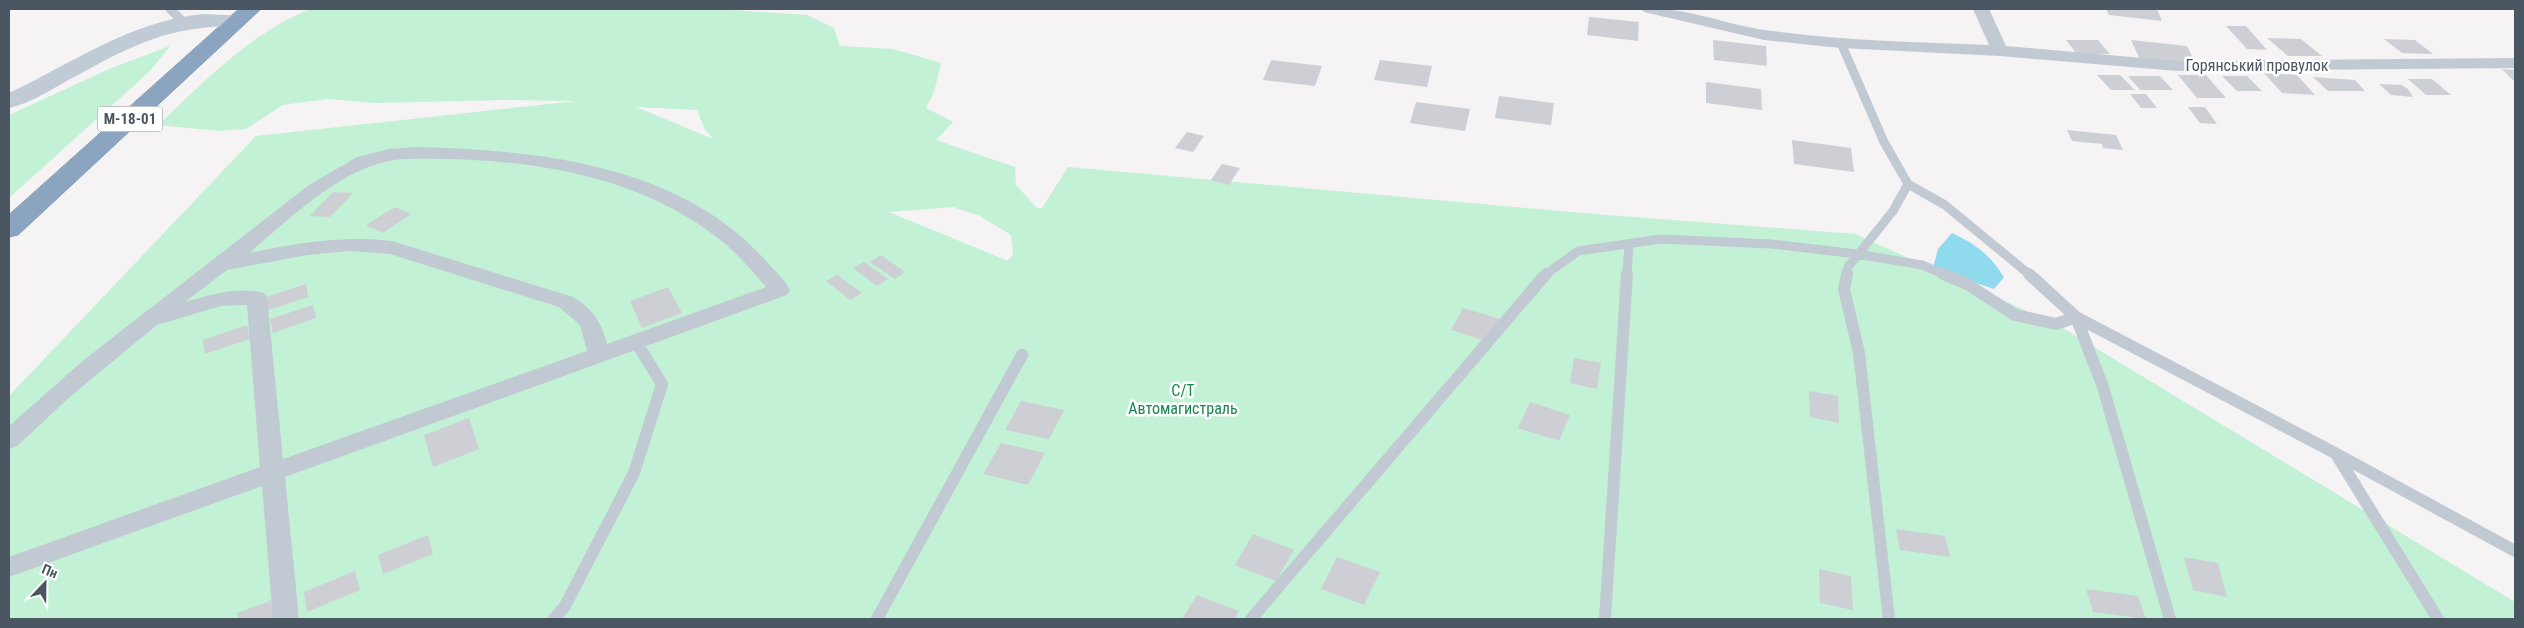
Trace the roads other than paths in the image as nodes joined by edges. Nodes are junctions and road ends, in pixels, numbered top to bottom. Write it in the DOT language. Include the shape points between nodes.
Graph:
graph roads {
  1 [pos="1650,9"];
  2 [pos="1981,9"];
  3 [pos="245,14"];
  4 [pos="177,16"];
  5 [pos="1841,43"];
  6 [pos="2000,51"];
  7 [pos="2515,63"];
  8 [pos="9,101"];
  9 [pos="1908,184"];
  10 [pos="9,229"];
  11 [pos="1629,244"];
  12 [pos="1857,254"];
  13 [pos="221,264"];
  14 [pos="2076,317"];
  15 [pos="144,322"];
  16 [pos="636,342"];
  17 [pos="599,355"];
  18 [pos="1022,355"];
  19 [pos="9,440"];
  20 [pos="2335,453"];
  21 [pos="271,472"];
  22 [pos="2515,551"];
  23 [pos="9,567"];
  24 [pos="286,619"];
  25 [pos="554,619"];
  26 [pos="877,619"];
  27 [pos="1251,619"];
  28 [pos="1605,619"];
  29 [pos="1889,619"];
  30 [pos="2170,619"];
  31 [pos="2438,619"];
  1 -- 5 [label="street, Горянський провулок" via="1764,35"];
  2 -- 6 [label="street"];
  3 -- 4 [label="street"];
  3 -- 10 [label="highway, М-18-01"];
  4 -- 8 [label="street" via="156,31 99,55"];
  5 -- 6 [label="street, Горянський провулок"];
  5 -- 9 [label="lane" via="1884,142"];
  6 -- 7 [label="street, Горянський провулок" via="2177,66"];
  9 -- 12 [label="lane" via="1893,212"];
  9 -- 14 [label="lane" via="1945,205"];
  11 -- 12 [label="lane" via="1660,239 1771,244"];
  11 -- 27 [label="lane" via="1578,251 1548,272"];
  11 -- 28 [label="lane"];
  12 -- 14 [label="lane" via="1922,265 1967,284 2015,315 2056,324"];
  12 -- 29 [label="lane" via="1848,267 1844,289 1858,353"];
  13 -- 15 [label="street"];
  13 -- 16 [label="street" via="343,172 385,154 521,158 574,167 660,193 703,216 732,238 780,290"];
  13 -- 17 [label="street" via="337,245 367,243 392,248 566,302 583,312 594,332"];
  14 -- 20 [label="lane"];
  14 -- 30 [label="lane" via="2103,387"];
  15 -- 19 [label="street"];
  15 -- 21 [label="street" via="220,299 257,298"];
  16 -- 17 [label="street"];
  16 -- 25 [label="lane" via="662,384 634,473 565,606"];
  17 -- 21 [label="street"];
  18 -- 26 [label="lane"];
  20 -- 22 [label="lane"];
  20 -- 31 [label="lane"];
  21 -- 23 [label="street"];
  21 -- 24 [label="street"];
}
